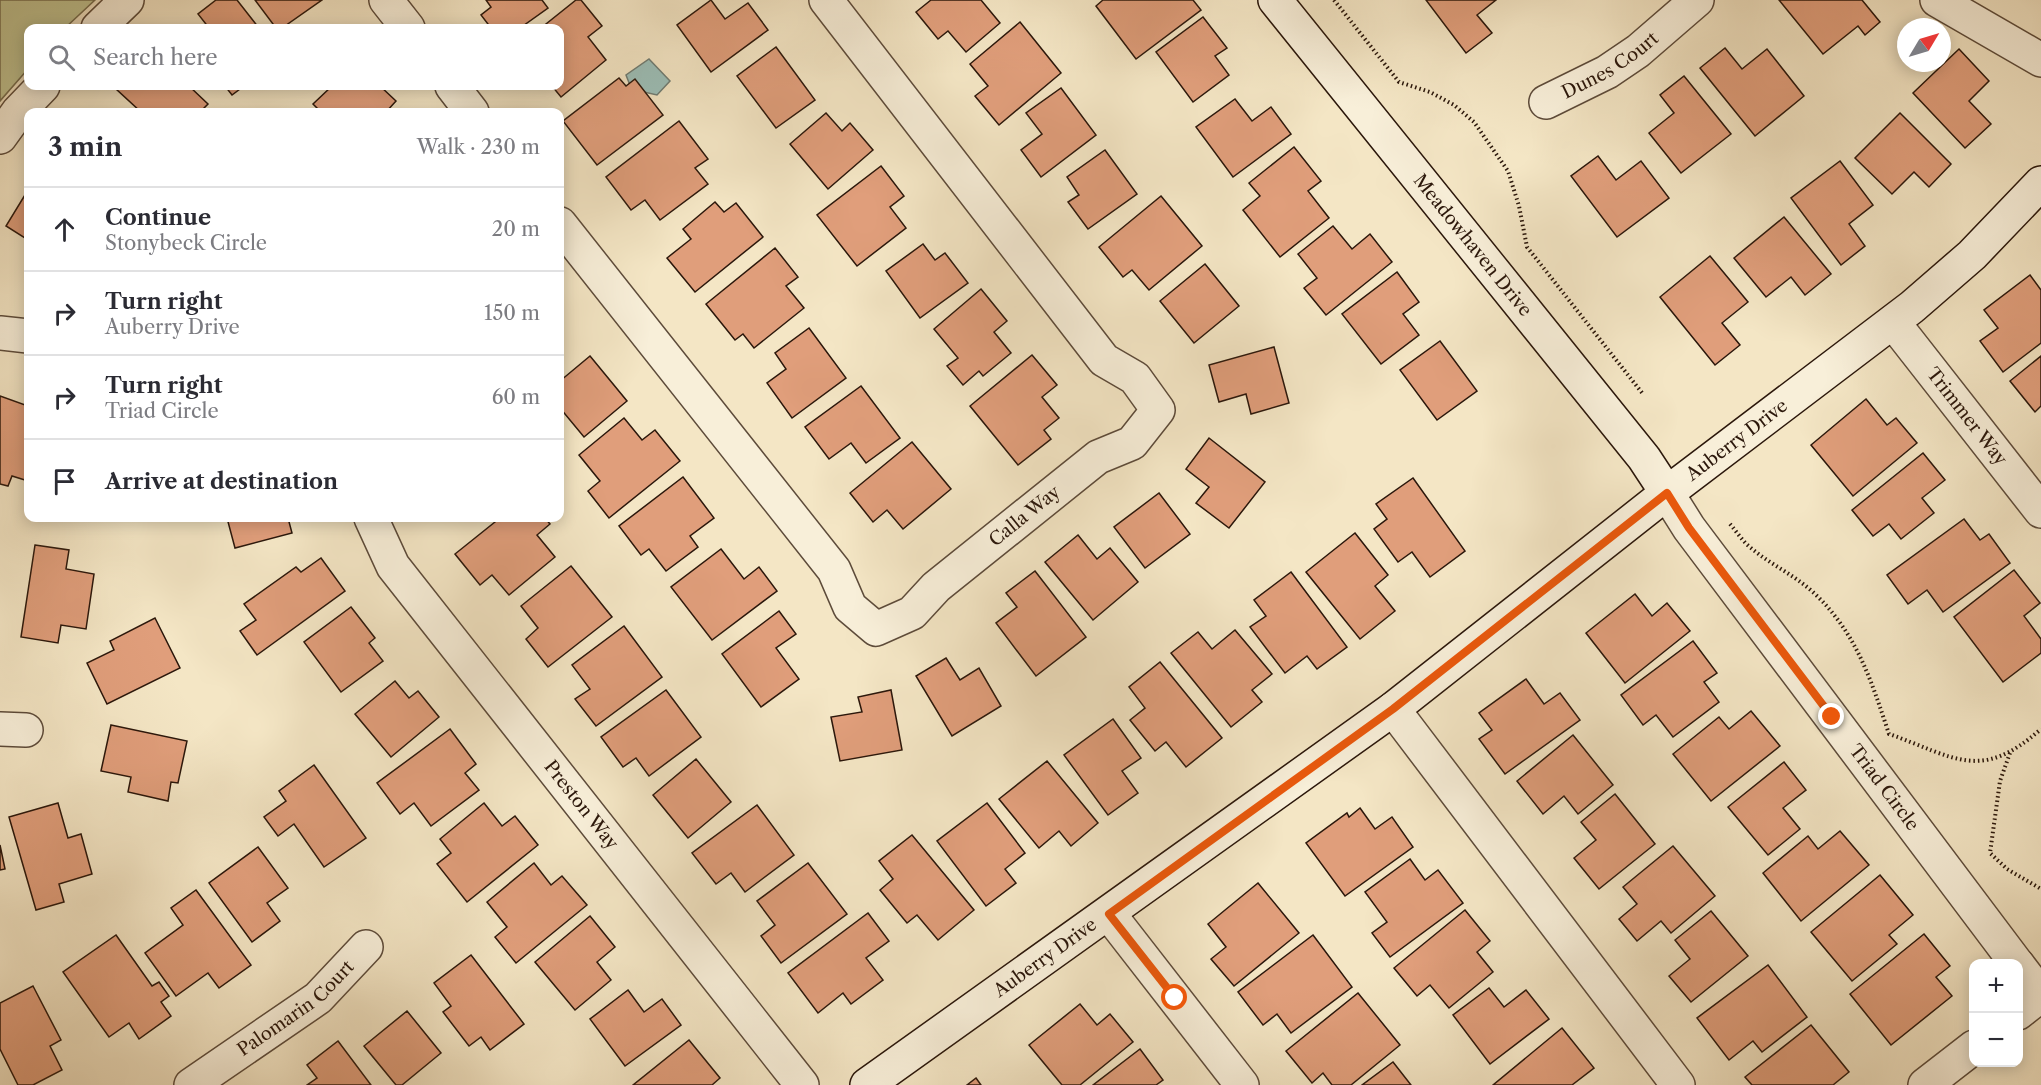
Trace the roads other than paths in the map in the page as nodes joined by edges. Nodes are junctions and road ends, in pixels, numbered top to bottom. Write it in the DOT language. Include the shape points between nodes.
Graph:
graph roads {
  1 [pos="127,0"];
  2 [pos="386,0"];
  3 [pos="826,0"];
  4 [pos="1275,0"];
  5 [pos="1697,0"];
  6 [pos="1937,0"];
  7 [pos="102,24"];
  8 [pos="405,24"];
  9 [pos="2041,60"];
  10 [pos="39,90"];
  11 [pos="455,90"];
  12 [pos="1545,102"];
  13 [pos="469,108"];
  14 [pos="0,137"];
  15 [pos="2041,183"];
  16 [pos="564,229"];
  17 [pos="1893,322"];
  18 [pos="0,333"];
  19 [pos="24,336"];
  20 [pos="1667,493"];
  21 [pos="2041,511"];
  22 [pos="373,522"];
  23 [pos="1393,709"];
  24 [pos="1109,914"];
  25 [pos="366,947"];
  26 [pos="2014,959"];
  27 [pos="2023,971"];
  28 [pos="2041,995"];
  29 [pos="2023,1009"];
  30 [pos="1969,1051"];
  31 [pos="191,1085"];
  32 [pos="802,1085"];
  33 [pos="867,1085"];
  34 [pos="1242,1085"];
  35 [pos="1678,1085"];
  36 [pos="1924,1085"];
  1 -- 7 [label="street"];
  2 -- 8 [label="street"];
  3 -- 16 [label="street, Calla Way" via="1104,360 1135,378 1158,410 1132,443 1098,457 936,587 912,613 876,629 850,606 834,570"];
  4 -- 20 [label="street, Meadowhaven Drive" via="1644,458"];
  5 -- 12 [label="street, Dunes Court" via="1615,67"];
  6 -- 9 [label="street"];
  10 -- 14 [label="street"];
  11 -- 13 [label="street"];
  15 -- 17 [label="street, Auberry Drive" via="1972,255"];
  17 -- 20 [label="street, Auberry Drive"];
  17 -- 21 [label="street, Trimmer Way"];
  18 -- 19 [label="street"];
  20 -- 23 [label="street, Auberry Drive"];
  20 -- 26 [label="street, Triad Circle" via="1689,528"];
  22 -- 32 [label="street, Preston Way" via="393,566"];
  23 -- 24 [label="street, Auberry Drive"];
  23 -- 35 [label="street"];
  24 -- 33 [label="street, Auberry Drive"];
  24 -- 34 [label="street"];
  25 -- 31 [label="street, Palomarin Court" via="318,998"];
  27 -- 28 [label="street, Triad Circle"];
  28 -- 29 [label="street, Triad Circle"];
  30 -- 36 [label="street"];
}
